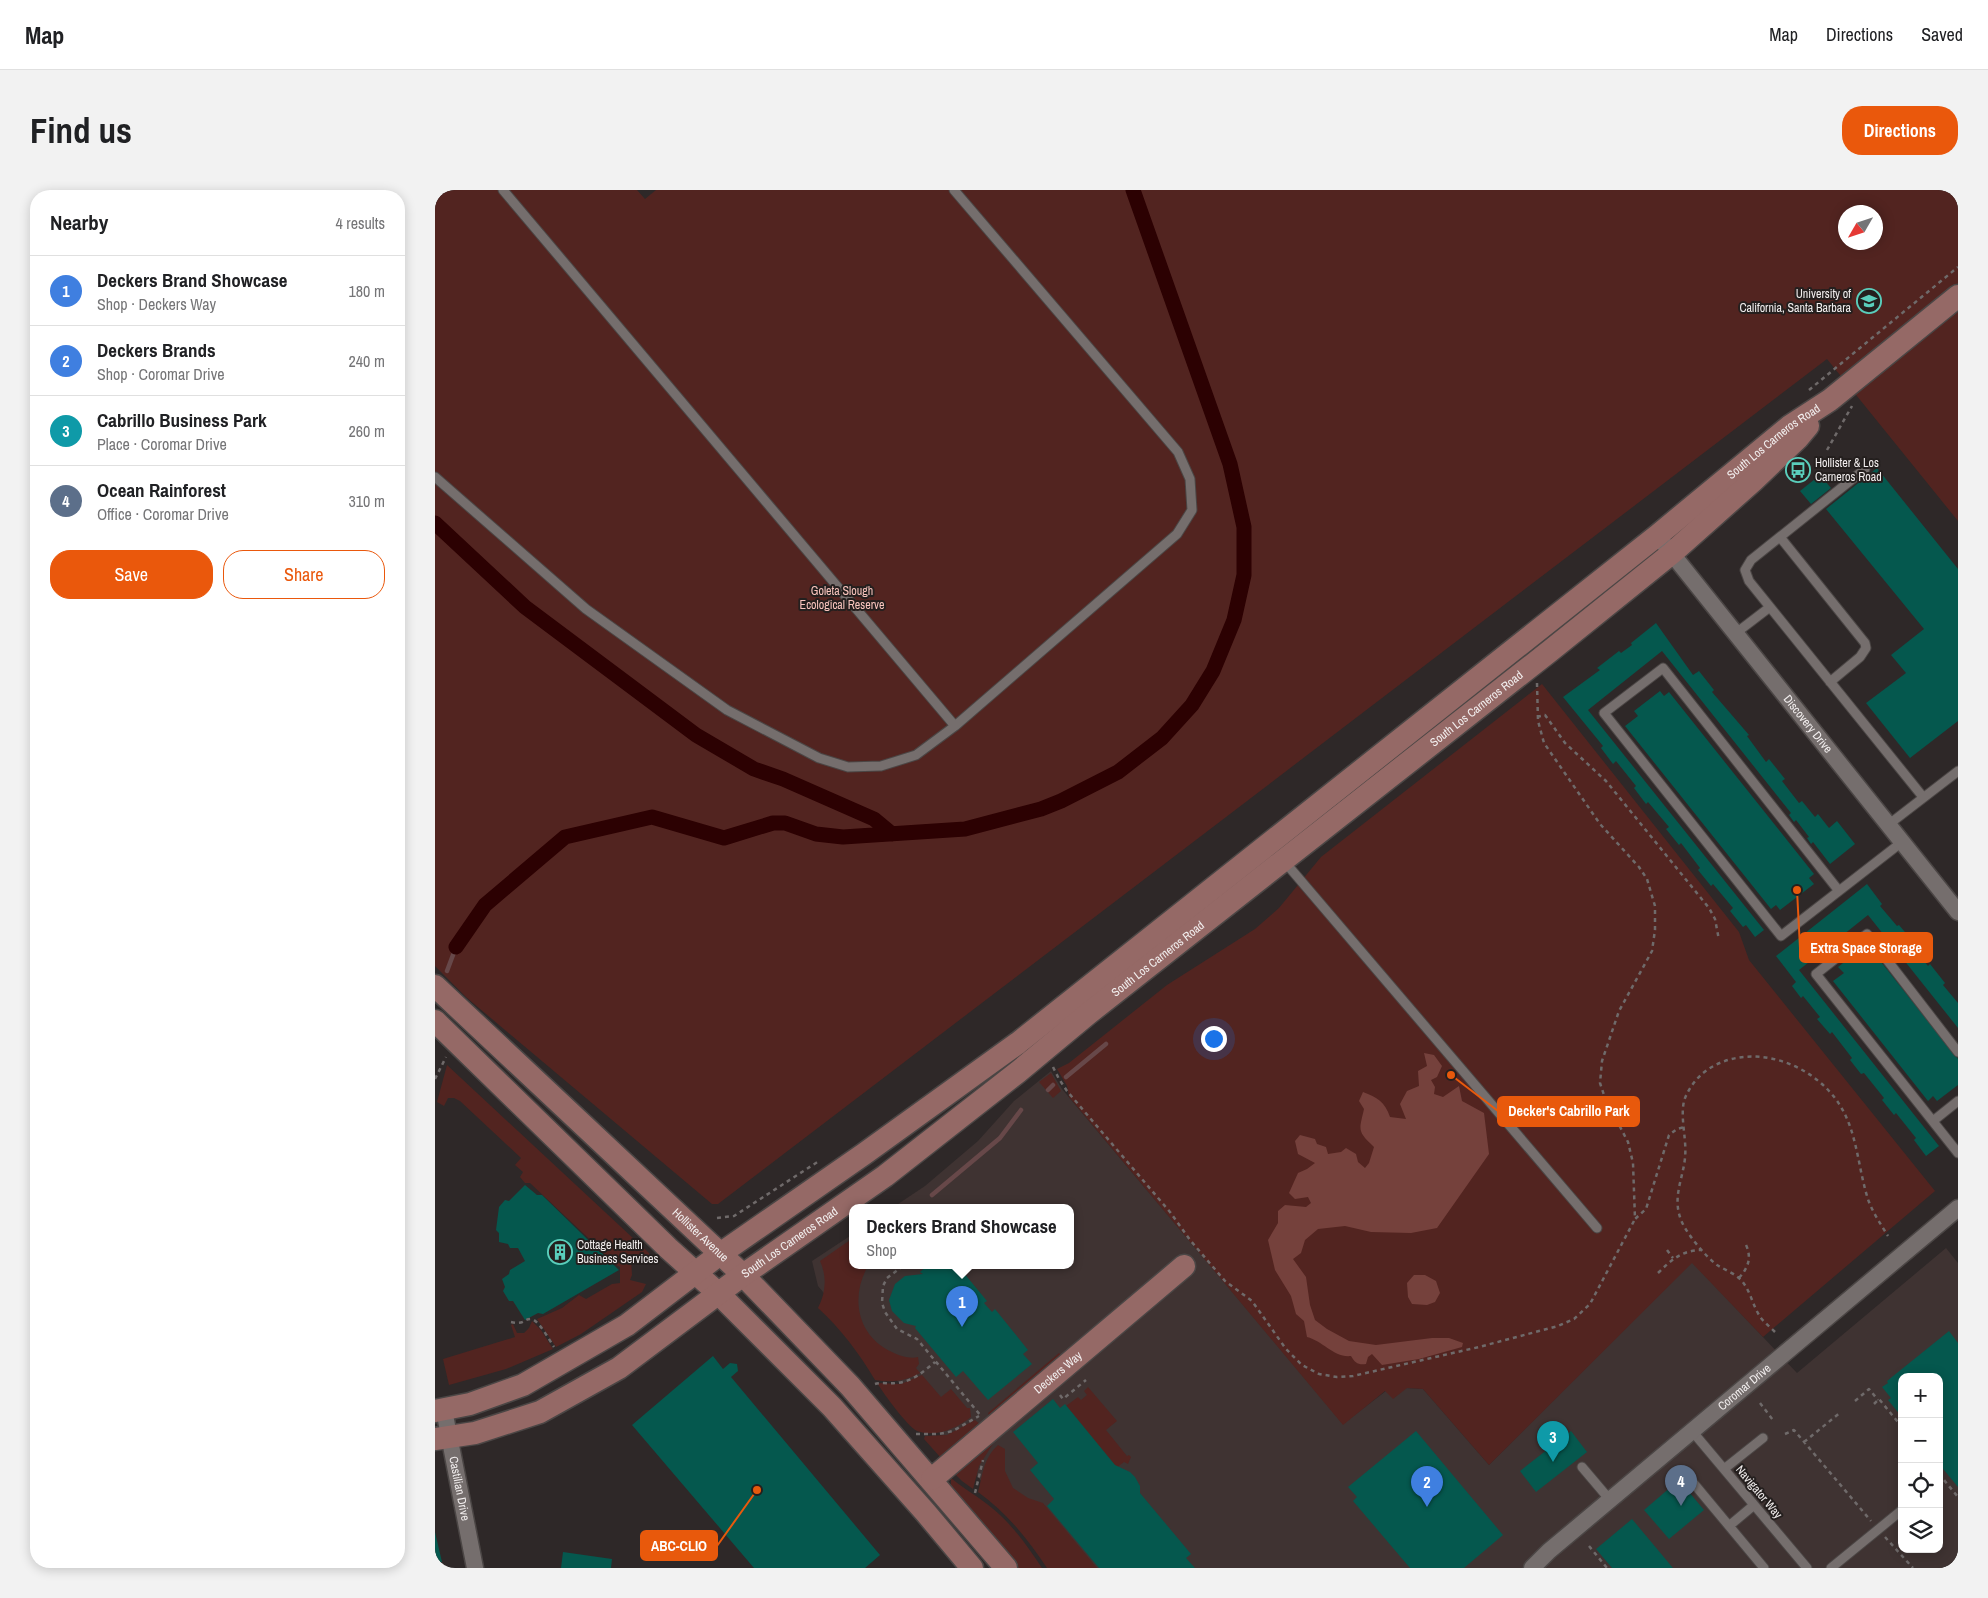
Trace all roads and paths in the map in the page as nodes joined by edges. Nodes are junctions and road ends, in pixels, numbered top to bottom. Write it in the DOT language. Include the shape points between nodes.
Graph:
graph roads {
  1 [pos="503,190"];
  2 [pos="954,190"];
  3 [pos="1958,296"];
  4 [pos="1830,400"];
  5 [pos="1853,406"];
  6 [pos="1827,450"];
  7 [pos="1865,469"];
  8 [pos="435,477"];
  9 [pos="1658,535"];
  10 [pos="1780,537"];
  11 [pos="1672,553"];
  12 [pos="1770,607"];
  13 [pos="1736,633"];
  14 [pos="1537,682"];
  15 [pos="1830,682"];
  16 [pos="1537,717"];
  17 [pos="955,726"];
  18 [pos="1958,770"];
  19 [pos="1923,797"];
  20 [pos="1888,824"];
  21 [pos="1902,842"];
  22 [pos="1284,861"];
  23 [pos="1839,891"];
  24 [pos="1958,912"];
  25 [pos="1719,940"];
  26 [pos="435,986"];
  27 [pos="435,1021"];
  28 [pos="1958,1052"];
  29 [pos="448,1053"];
  30 [pos="1053,1066"];
  31 [pos="435,1079"];
  32 [pos="1958,1102"];
  33 [pos="1933,1122"];
  34 [pos="1684,1127"];
  35 [pos="1958,1153"];
  36 [pos="1958,1208"];
  37 [pos="1635,1219"];
  38 [pos="1597,1228"];
  39 [pos="1888,1236"];
  40 [pos="1746,1245"];
  41 [pos="1667,1250"];
  42 [pos="1702,1250"];
  43 [pos="719,1254"];
  44 [pos="1673,1258"];
  45 [pos="1184,1266"];
  46 [pos="899,1269"];
  47 [pos="695,1272"];
  48 [pos="1658,1273"];
  49 [pos="743,1276"];
  50 [pos="1739,1278"];
  51 [pos="719,1294"];
  52 [pos="511,1322"];
  53 [pos="1775,1332"];
  54 [pos="556,1350"];
  55 [pos="935,1362"];
  56 [pos="875,1384"];
  57 [pos="1880,1399"];
  58 [pos="1855,1400"];
  59 [pos="1760,1403"];
  60 [pos="1873,1404"];
  61 [pos="439,1411"];
  62 [pos="1841,1412"];
  63 [pos="1773,1420"];
  64 [pos="1898,1423"];
  65 [pos="1692,1431"];
  66 [pos="916,1434"];
  67 [pos="1785,1434"];
  68 [pos="442,1438"];
  69 [pos="1763,1438"];
  70 [pos="1803,1443"];
  71 [pos="1582,1467"];
  72 [pos="1724,1469"];
  73 [pos="932,1479"];
  74 [pos="1690,1479"];
  75 [pos="1943,1479"];
  76 [pos="1958,1497"];
  77 [pos="1610,1500"];
  78 [pos="1754,1505"];
  79 [pos="1898,1513"];
  80 [pos="1872,1522"];
  81 [pos="1729,1526"];
  82 [pos="1884,1536"];
  83 [pos="1589,1546"];
  84 [pos="475,1568"];
  85 [pos="972,1568"];
  86 [pos="1006,1568"];
  87 [pos="1532,1568"];
  88 [pos="1607,1568"];
  89 [pos="1763,1568"];
  90 [pos="1807,1568"];
  91 [pos="1831,1568"];
  92 [pos="1913,1568"];
  1 -- 17 [label="lane"];
  2 -- 17 [label="lane" via="1179,452 1190,479 1192,510 1177,534"];
  3 -- 4 [label="main road, South Los Carneros Road"];
  4 -- 9 [label="main road, South Los Carneros Road" via="1790,426"];
  4 -- 11 [label="main road, South Los Carneros Road" via="1798,438"];
  5 -- 6 [label="path"];
  7 -- 10 [label="lane"];
  8 -- 17 [label="lane" via="586,609 727,710 819,758 849,767 881,766 916,755"];
  9 -- 11 [label="street, Discovery Drive"];
  9 -- 43 [label="main road, South Los Carneros Road" via="1060,1011 865,1154"];
  10 -- 12 [label="lane" via="1751,560 1745,570 1749,581"];
  10 -- 15 [label="lane" via="1865,643 1861,657"];
  11 -- 13 [label="street, Discovery Drive"];
  11 -- 22 [label="main road, South Los Carneros Road"];
  12 -- 13 [label="lane"];
  12 -- 15 [label="lane"];
  13 -- 20 [label="street, Discovery Drive"];
  14 -- 16 [label="path"];
  15 -- 19 [label="lane"];
  16 -- 25 [label="path" via="1545,715 1565,743 1605,780 1664,851 1709,908 1715,918"];
  16 -- 37 [label="path" via="1544,743 1600,824 1639,867 1647,879 1655,906 1652,951 1619,1012 1602,1060 1601,1083 1605,1098 1628,1142 1633,1163"];
  18 -- 19 [label="lane"];
  19 -- 20 [label="lane"];
  20 -- 21 [label="street, Discovery Drive"];
  21 -- 23 [label="lane"];
  21 -- 24 [label="street, Discovery Drive"];
  22 -- 38 [label="lane"];
  22 -- 49 [label="main road, South Los Carneros Road" via="885,1176"];
  23 -- 23 [label="lane" via="1781,936 1604,713 1663,668"];
  26 -- 43 [label="main road, Hollister Avenue"];
  27 -- 47 [label="main road"];
  28 -- 33 [label="lane" via="1867,934 1816,974"];
  29 -- 31 [label="path"];
  30 -- 37 [label="path" via="1067,1091 1225,1281 1252,1301 1285,1350 1319,1374 1353,1376 1479,1347 1574,1319 1590,1304"];
  32 -- 33 [label="lane"];
  33 -- 35 [label="lane"];
  34 -- 37 [label="path" via="1669,1135 1646,1209"];
  34 -- 39 [label="path" via="1684,1101 1691,1087 1711,1067 1734,1057 1750,1056 1781,1060 1797,1066 1814,1077 1841,1104 1850,1122 1867,1196"];
  34 -- 42 [label="path" via="1685,1161 1677,1202 1680,1218"];
  36 -- 65 [label="street, Coromar Drive"];
  40 -- 50 [label="path" via="1749,1262"];
  41 -- 44 [label="path"];
  42 -- 44 [label="path" via="1691,1250"];
  42 -- 50 [label="path" via="1715,1263"];
  43 -- 47 [label="main road, South Los Carneros Road"];
  43 -- 49 [label="main road, Hollister Avenue"];
  44 -- 48 [label="path"];
  45 -- 73 [label="main road, Deckers Way"];
  46 -- 55 [label="path" via="887,1278 883,1286 885,1312 897,1329 917,1339"];
  47 -- 51 [label="main road"];
  47 -- 61 [label="main road, South Los Carneros Road" via="627,1325 523,1385"];
  49 -- 51 [label="main road, South Los Carneros Road"];
  49 -- 73 [label="main road, Hollister Avenue" via="850,1386"];
  50 -- 53 [label="path" via="1761,1318"];
  51 -- 68 [label="main road, South Los Carneros Road" via="619,1368 540,1412 475,1432"];
  51 -- 85 [label="main road" via="832,1408"];
  52 -- 54 [label="path" via="533,1320"];
  55 -- 56 [label="path" via="907,1381"];
  55 -- 66 [label="path" via="980,1415 953,1432"];
  57 -- 58 [label="path" via="1869,1389"];
  57 -- 60 [label="path"];
  57 -- 64 [label="path"];
  59 -- 63 [label="path"];
  61 -- 68 [label="street, Castilian Drive"];
  62 -- 70 [label="path"];
  65 -- 72 [label="lane, Navigator Way"];
  65 -- 77 [label="street, Coromar Drive"];
  67 -- 70 [label="path" via="1794,1430"];
  68 -- 84 [label="street, Castilian Drive"];
  69 -- 72 [label="lane"];
  70 -- 80 [label="path" via="1832,1472"];
  71 -- 77 [label="lane"];
  72 -- 78 [label="lane, Navigator Way"];
  73 -- 86 [label="main road, Hollister Avenue"];
  74 -- 81 [label="lane"];
  75 -- 76 [label="path"];
  77 -- 87 [label="street, Coromar Drive"];
  78 -- 81 [label="lane"];
  78 -- 90 [label="lane, Navigator Way"];
  79 -- 91 [label="lane"];
  81 -- 89 [label="lane"];
  82 -- 92 [label="path"];
  83 -- 88 [label="path"];
}
